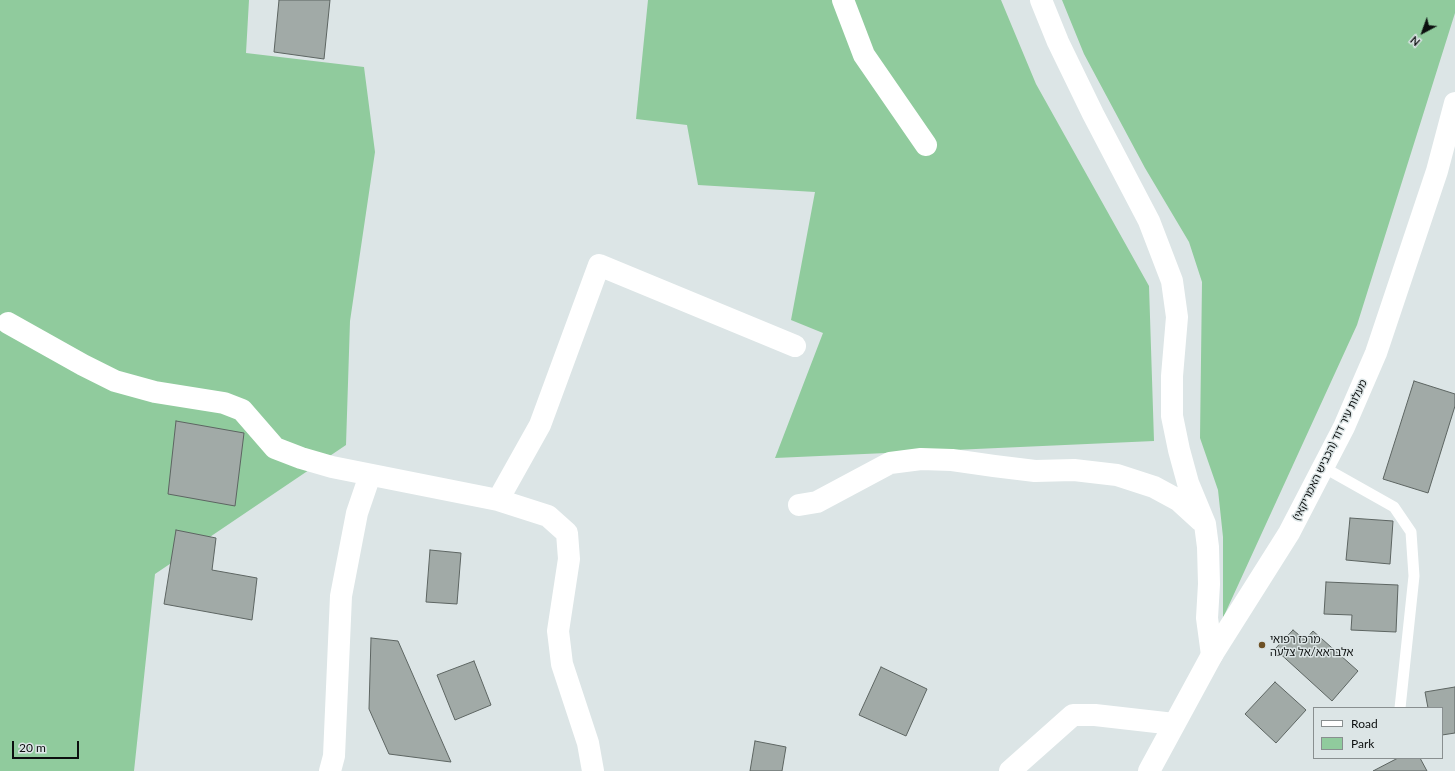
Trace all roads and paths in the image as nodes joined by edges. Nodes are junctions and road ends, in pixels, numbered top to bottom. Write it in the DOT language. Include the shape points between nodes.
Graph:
graph roads {
  1 [pos="843,0"];
  2 [pos="1041,0"];
  3 [pos="1455,103"];
  4 [pos="926,145"];
  5 [pos="8,323"];
  6 [pos="795,346"];
  7 [pos="1323,467"];
  8 [pos="370,475"];
  9 [pos="498,500"];
  10 [pos="799,505"];
  11 [pos="1205,524"];
  12 [pos="1212,655"];
  13 [pos="1400,707"];
  14 [pos="1174,724"];
  15 [pos="330,771"];
  16 [pos="593,771"];
  17 [pos="1010,771"];
  18 [pos="1149,771"];
  1 -- 4 [label="street" via="864,55"];
  2 -- 11 [label="street" via="1093,114 1149,221 1172,281 1177,317 1172,376 1172,416 1188,483"];
  3 -- 7 [label="street, מעלות עיר דוד (הכביש האמריקאי)" via="1437,171 1376,353 1344,427"];
  5 -- 8 [label="street" via="115,380 155,392 224,403 242,410 275,448 307,460"];
  6 -- 9 [label="street" via="599,265 540,425"];
  7 -- 12 [label="street, מעלות עיר דוד (הכביש האמריקאי)" via="1290,533"];
  7 -- 13 [label="lane" via="1394,507 1411,532 1414,576"];
  8 -- 9 [label="street"];
  8 -- 15 [label="street" via="357,513 342,596 334,756"];
  9 -- 16 [label="street" via="548,516 567,533 569,559 558,631 562,664 588,743"];
  10 -- 11 [label="street" via="817,502 890,463 921,459 952,460 1035,471 1074,470 1117,475 1154,487 1178,500"];
  11 -- 12 [label="street" via="1209,584 1207,618"];
  12 -- 14 [label="street, מעלות עיר דוד (הכביש האמריקאי)"];
  14 -- 17 [label="street" via="1073,715"];
  14 -- 18 [label="street, מעלות עיר דוד (הכביש האמריקאי)"];
}
